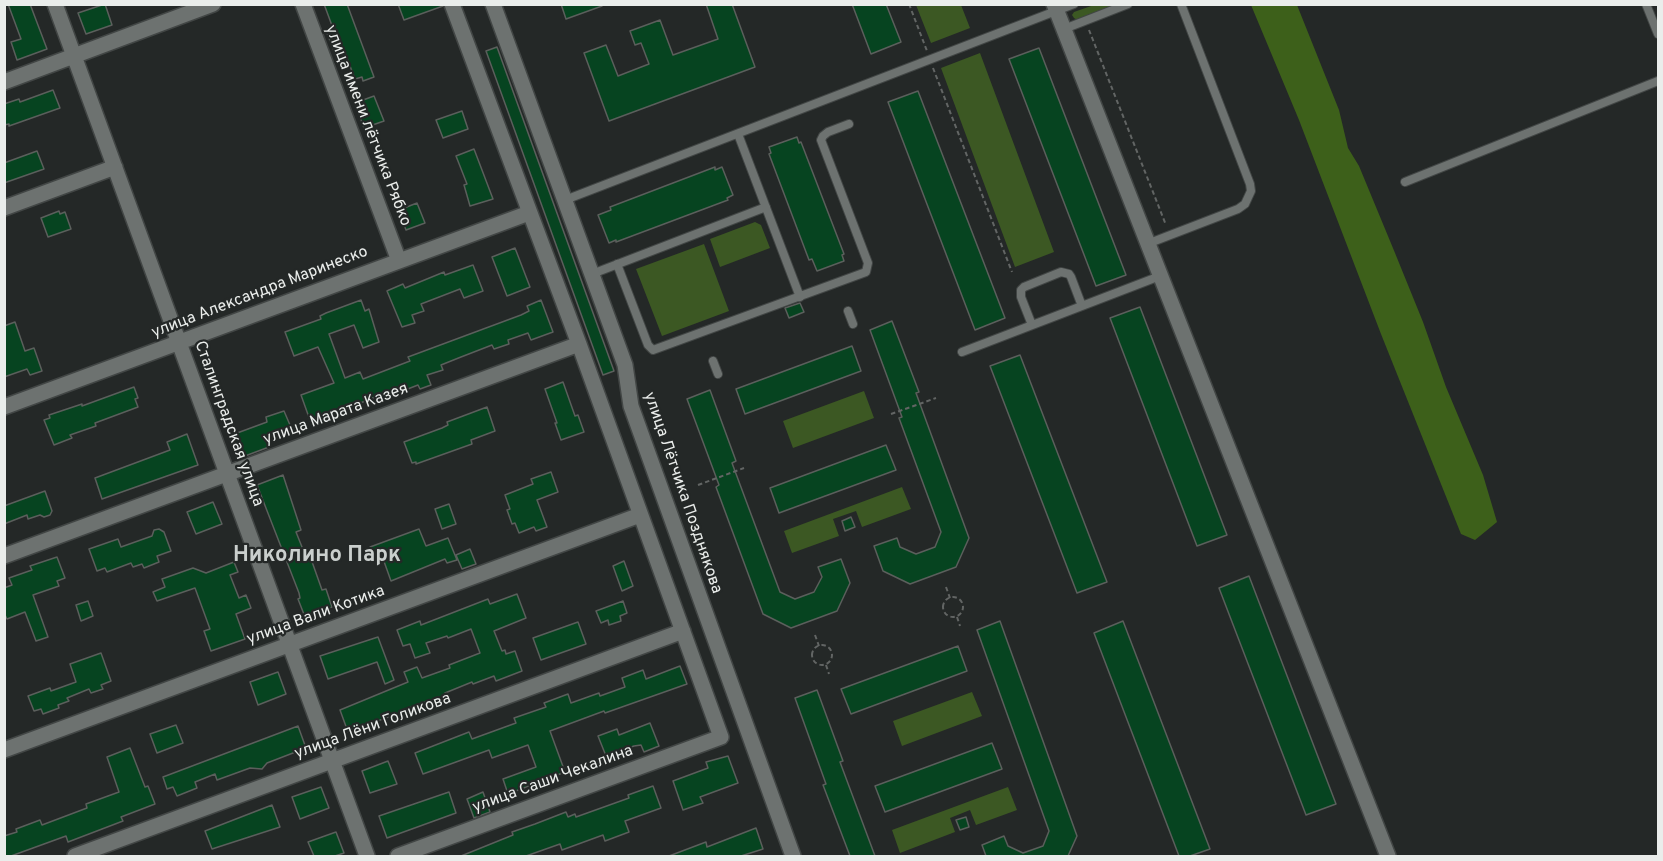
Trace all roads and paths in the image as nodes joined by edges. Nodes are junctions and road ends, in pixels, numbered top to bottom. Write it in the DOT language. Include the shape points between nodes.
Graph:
graph roads {
  1 [pos="55,4"];
  2 [pos="213,4"];
  3 [pos="303,4"];
  4 [pos="452,4"];
  5 [pos="493,4"];
  6 [pos="909,4"];
  7 [pos="1074,4"];
  8 [pos="1128,4"];
  9 [pos="1181,4"];
  10 [pos="1646,4"];
  11 [pos="1055,8"];
  12 [pos="1064,29"];
  13 [pos="1089,30"];
  14 [pos="1659,34"];
  15 [pos="74,56"];
  16 [pos="930,60"];
  17 [pos="1659,81"];
  18 [pos="4,82"];
  19 [pos="849,124"];
  20 [pos="738,134"];
  21 [pos="115,167"];
  22 [pos="1405,182"];
  23 [pos="565,200"];
  24 [pos="766,207"];
  25 [pos="4,208"];
  26 [pos="529,213"];
  27 [pos="1166,226"];
  28 [pos="1147,244"];
  29 [pos="399,261"];
  30 [pos="617,264"];
  31 [pos="1012,273"];
  32 [pos="592,274"];
  33 [pos="1160,276"];
  34 [pos="800,297"];
  35 [pos="1082,306"];
  36 [pos="848,311"];
  37 [pos="853,324"];
  38 [pos="1032,325"];
  39 [pos="180,343"];
  40 [pos="579,344"];
  41 [pos="962,352"];
  42 [pos="713,361"];
  43 [pos="718,374"];
  44 [pos="936,398"];
  45 [pos="4,407"];
  46 [pos="891,414"];
  47 [pos="744,468"];
  48 [pos="227,475"];
  49 [pos="698,485"];
  50 [pos="640,515"];
  51 [pos="4,556"];
  52 [pos="946,586"];
  53 [pos="950,598"];
  54 [pos="957,617"];
  55 [pos="960,626"];
  56 [pos="683,631"];
  57 [pos="815,635"];
  58 [pos="290,645"];
  59 [pos="819,646"];
  60 [pos="825,665"];
  61 [pos="829,674"];
  62 [pos="4,750"];
  63 [pos="331,761"];
  64 [pos="75,856"];
  65 [pos="368,856"];
  66 [pos="398,856"];
  67 [pos="793,856"];
  68 [pos="1388,856"];
  1 -- 15 [label="street, Сталинградская улица"];
  2 -- 15 [label="street"];
  3 -- 29 [label="street, улица имени лётчика Рябко"];
  4 -- 26 [label="street"];
  5 -- 23 [label="street, улица Лётчика Позднякова"];
  6 -- 16 [label="path"];
  7 -- 11 [label="lane"];
  8 -- 12 [label="lane"];
  9 -- 28 [label="lane" via="1251,191 1238,209"];
  10 -- 14 [label="lane"];
  11 -- 12 [label="street"];
  11 -- 16 [label="lane"];
  12 -- 28 [label="street"];
  13 -- 27 [label="path"];
  15 -- 18 [label="street"];
  15 -- 21 [label="street, Сталинградская улица"];
  16 -- 20 [label="lane"];
  16 -- 31 [label="path"];
  17 -- 22 [label="lane"];
  19 -- 34 [label="lane" via="828,132 821,140 868,268"];
  20 -- 23 [label="lane"];
  20 -- 24 [label="lane"];
  21 -- 25 [label="street"];
  21 -- 39 [label="street, Сталинградская улица"];
  23 -- 32 [label="street, улица Лётчика Позднякова"];
  24 -- 30 [label="lane"];
  24 -- 34 [label="lane"];
  26 -- 29 [label="street, улица Александра Маринеско"];
  26 -- 40 [label="street"];
  28 -- 33 [label="street"];
  29 -- 39 [label="street, улица Александра Маринеско"];
  30 -- 32 [label="lane"];
  30 -- 34 [label="lane" via="653,350"];
  32 -- 67 [label="street, улица Лётчика Позднякова" via="625,365 631,406"];
  33 -- 35 [label="lane"];
  33 -- 68 [label="street"];
  35 -- 38 [label="lane"];
  35 -- 38 [label="lane" via="1071,277 1061,272 1021,290"];
  36 -- 37 [label="lane"];
  38 -- 41 [label="lane"];
  39 -- 45 [label="street, улица Александра Маринеско"];
  39 -- 48 [label="street, Сталинградская улица"];
  40 -- 48 [label="street, улица Марата Казея"];
  40 -- 50 [label="street"];
  42 -- 43 [label="lane"];
  44 -- 46 [label="path"];
  47 -- 49 [label="path"];
  48 -- 51 [label="street, улица Марата Казея"];
  48 -- 58 [label="street, Сталинградская улица"];
  50 -- 56 [label="street"];
  50 -- 58 [label="street, улица Вали Котика"];
  52 -- 53 [label="path"];
  53 -- 54 [label="path" via="944,604 945,613"];
  53 -- 54 [label="path" via="962,602 963,610"];
  54 -- 55 [label="path"];
  56 -- 63 [label="street, улица Лёни Голикова"];
  56 -- 66 [label="street, улица Саши Чекалина" via="721,737"];
  57 -- 59 [label="path"];
  58 -- 62 [label="street, улица Вали Котика"];
  58 -- 63 [label="street, Сталинградская улица"];
  59 -- 60 [label="path" via="813,652 814,661"];
  59 -- 60 [label="path" via="827,647 832,654"];
  60 -- 61 [label="path"];
  63 -- 64 [label="street, улица Лёни Голикова"];
  63 -- 65 [label="street, Сталинградская улица"];
}
